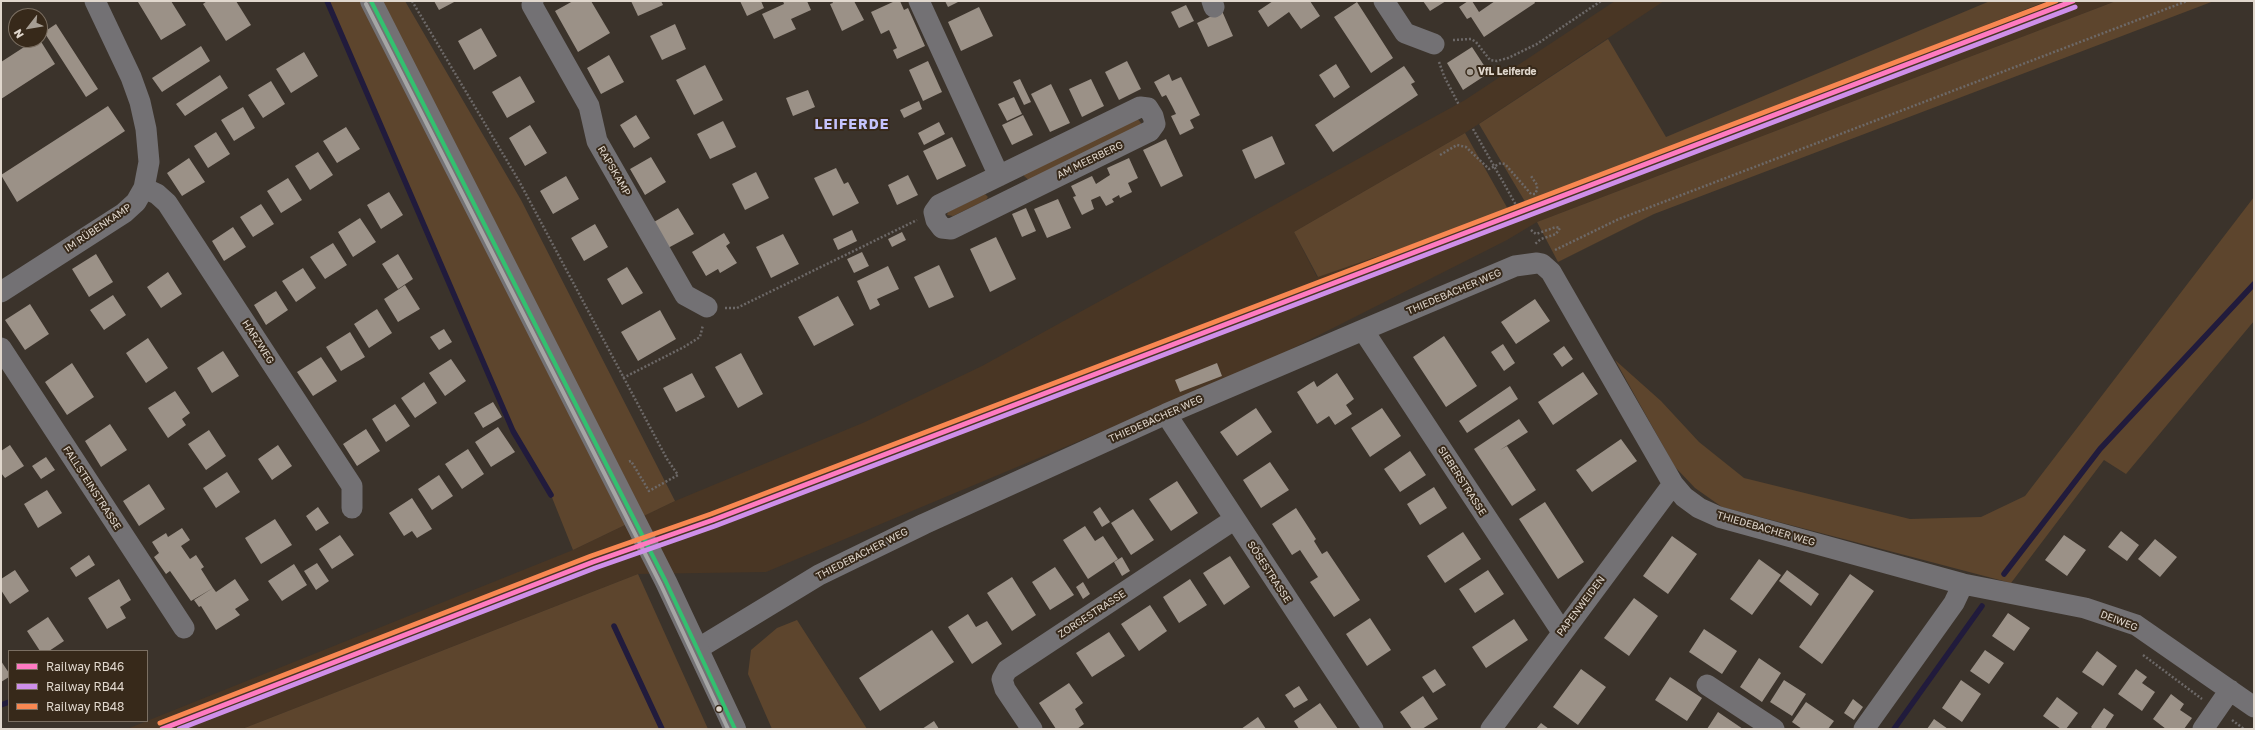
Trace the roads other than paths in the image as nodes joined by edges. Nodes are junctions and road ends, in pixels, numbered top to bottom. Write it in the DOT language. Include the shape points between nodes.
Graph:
graph roads {
  1 [pos="94,1"];
  2 [pos="371,1"];
  3 [pos="533,1"];
  4 [pos="919,1"];
  5 [pos="1384,1"];
  6 [pos="1434,44"];
  7 [pos="999,176"];
  8 [pos="144,188"];
  9 [pos="1,292"];
  10 [pos="707,307"];
  11 [pos="1363,330"];
  12 [pos="1,348"];
  13 [pos="1166,414"];
  14 [pos="1673,484"];
  15 [pos="352,508"];
  16 [pos="1235,519"];
  17 [pos="1963,584"];
  18 [pos="184,628"];
  19 [pos="1562,632"];
  20 [pos="699,648"];
  21 [pos="1707,685"];
  22 [pos="2230,690"];
  23 [pos="2254,707"];
  24 [pos="735,729"];
  25 [pos="1032,729"];
  26 [pos="1373,729"];
  27 [pos="1491,729"];
  28 [pos="1774,729"];
  29 [pos="1864,729"];
  30 [pos="2202,729"];
  1 -- 8 [label="street, IM RÜBENKAMP" via="131,77 140,102 149,162"];
  2 -- 20 [label="street"];
  3 -- 10 [label="street, RAPSKAMP" via="532,5 589,106 597,141 604,154 685,295"];
  4 -- 7 [label="street"];
  5 -- 6 [label="street" via="1405,32"];
  7 -- 7 [label="street, AM MEERBERG" via="1140,107 1148,108 1153,116 1155,124 1150,131 951,229 942,228 934,212 939,205"];
  8 -- 9 [label="street, IM RÜBENKAMP" via="136,202 124,213"];
  8 -- 15 [label="street, HARZWEG" via="157,194 167,203 352,486"];
  11 -- 13 [label="street, THIEDEBACHER WEG"];
  11 -- 14 [label="street, THIEDEBACHER WEG" via="1514,266 1542,264 1550,272"];
  11 -- 19 [label="street, SIEBERSTRASSE"];
  12 -- 18 [label="street, FALLSTEINSTRASSE"];
  13 -- 16 [label="street, SÖSESTRASSE"];
  13 -- 20 [label="street, THIEDEBACHER WEG" via="854,557 819,575"];
  14 -- 17 [label="street, THIEDEBACHER WEG" via="1684,497 1699,508 1719,517"];
  14 -- 19 [label="street, PAPENWEIDEN"];
  16 -- 25 [label="street, ZORGESTRASSE" via="1007,670 1002,679 1005,689"];
  16 -- 26 [label="street, SÖSESTRASSE"];
  17 -- 22 [label="street, DEIWEG" via="2085,608 2136,625"];
  17 -- 29 [label="street" via="1954,603"];
  19 -- 27 [label="street, PAPENWEIDEN"];
  20 -- 24 [label="street"];
  21 -- 28 [label="street"];
  22 -- 23 [label="street, DEIWEG"];
  22 -- 30 [label="street"];
}
